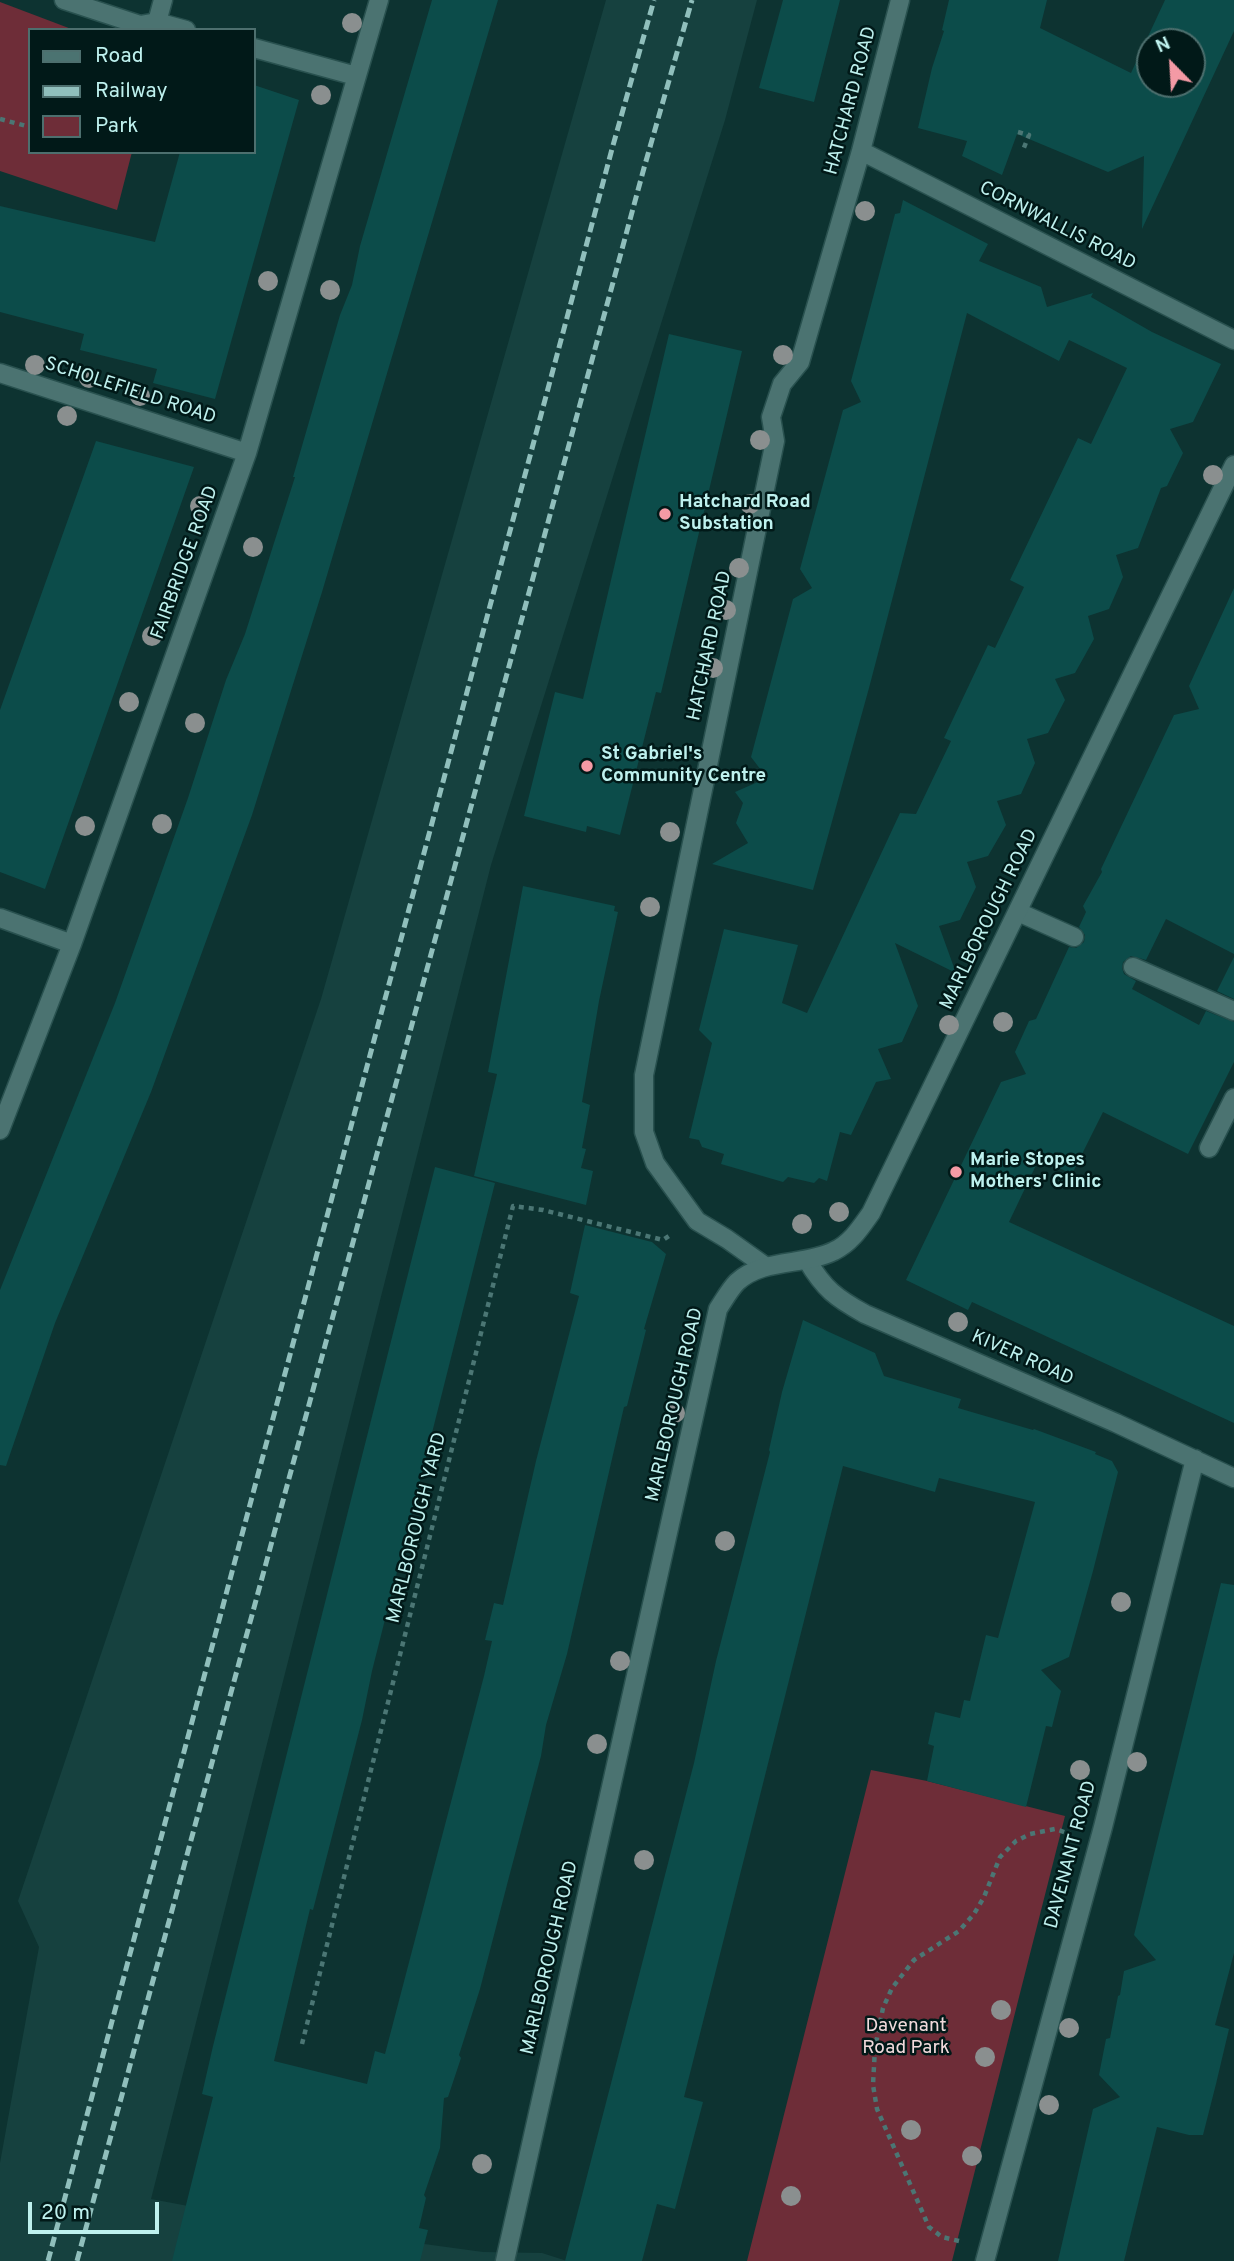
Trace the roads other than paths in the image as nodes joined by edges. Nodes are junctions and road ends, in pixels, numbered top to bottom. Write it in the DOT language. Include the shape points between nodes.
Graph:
graph roads {
  1 [pos="64,0"];
  2 [pos="163,0"];
  3 [pos="379,0"];
  4 [pos="900,0"];
  5 [pos="157,22"];
  6 [pos="179,28"];
  7 [pos="256,49"];
  8 [pos="356,76"];
  9 [pos="861,151"];
  10 [pos="1234,340"];
  11 [pos="0,373"];
  12 [pos="247,453"];
  13 [pos="1234,465"];
  14 [pos="1017,912"];
  15 [pos="0,918"];
  16 [pos="1074,937"];
  17 [pos="72,944"];
  18 [pos="1133,967"];
  19 [pos="1234,1011"];
  20 [pos="1234,1098"];
  21 [pos="0,1130"];
  22 [pos="1209,1148"];
  23 [pos="807,1260"];
  24 [pos="765,1266"];
  25 [pos="1195,1459"];
  26 [pos="1234,1478"];
  27 [pos="986,2255"];
  28 [pos="505,2261"];
  1 -- 5 [label="street" via="140,26"];
  2 -- 5 [label="street"];
  3 -- 8 [label="street, FAIRBRIDGE ROAD"];
  4 -- 9 [label="street, HATCHARD ROAD"];
  5 -- 6 [label="street"];
  7 -- 8 [label="street"];
  8 -- 12 [label="street, FAIRBRIDGE ROAD"];
  9 -- 10 [label="street, CORNWALLIS ROAD"];
  9 -- 24 [label="street, HATCHARD ROAD" via="800,362 782,384 771,417 775,441 644,1075 644,1132 655,1163 697,1221"];
  11 -- 12 [label="street, SCHOLEFIELD ROAD"];
  12 -- 17 [label="street, FAIRBRIDGE ROAD"];
  13 -- 14 [label="street, MARLBOROUGH ROAD"];
  14 -- 16 [label="street"];
  14 -- 23 [label="street, MARLBOROUGH ROAD" via="871,1213 854,1237 835,1251"];
  15 -- 17 [label="street"];
  17 -- 21 [label="street, FAIRBRIDGE ROAD"];
  18 -- 19 [label="street"];
  20 -- 22 [label="street"];
  23 -- 24 [label="street, MARLBOROUGH ROAD"];
  23 -- 25 [label="street, KIVER ROAD" via="836,1298 865,1314"];
  24 -- 28 [label="street, MARLBOROUGH ROAD" via="737,1282 718,1309"];
  25 -- 26 [label="street, KIVER ROAD"];
  25 -- 27 [label="street, DAVENANT ROAD" via="1098,1843"];
}
